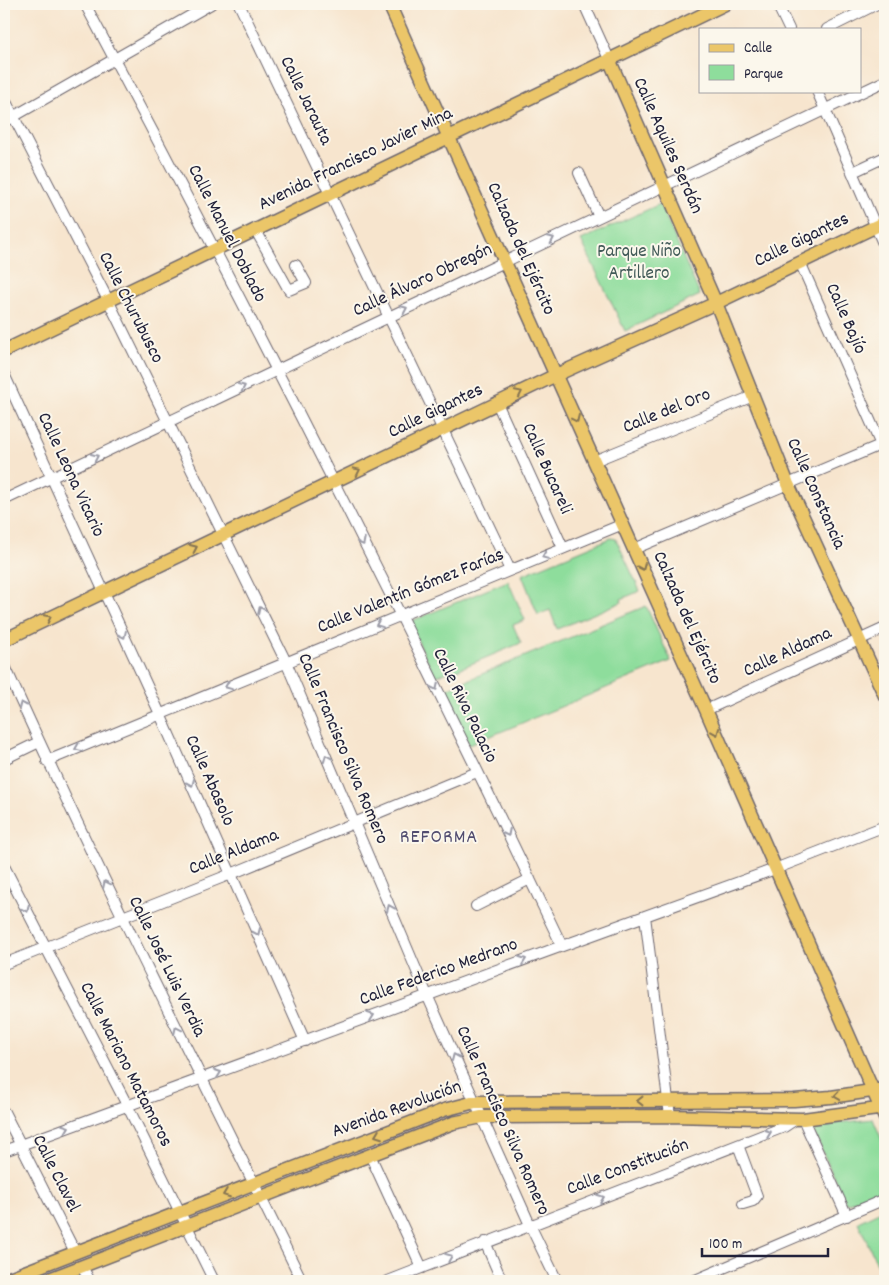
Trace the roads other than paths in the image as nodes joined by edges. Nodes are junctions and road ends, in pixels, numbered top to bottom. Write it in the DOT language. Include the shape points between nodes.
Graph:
graph roads {
  1 [pos="85,4"];
  2 [pos="211,4"];
  3 [pos="239,4"];
  4 [pos="389,4"];
  5 [pos="584,4"];
  6 [pos="725,4"];
  7 [pos="777,4"];
  8 [pos="877,4"];
  9 [pos="789,28"];
  10 [pos="829,28"];
  11 [pos="114,59"];
  12 [pos="609,59"];
  13 [pos="885,81"];
  14 [pos="817,92"];
  15 [pos="861,92"];
  16 [pos="862,92"];
  17 [pos="4,98"];
  18 [pos="825,109"];
  19 [pos="8,120"];
  20 [pos="449,136"];
  21 [pos="885,157"];
  22 [pos="853,172"];
  23 [pos="579,173"];
  24 [pos="665,185"];
  25 [pos="330,193"];
  26 [pos="599,217"];
  27 [pos="881,224"];
  28 [pos="256,229"];
  29 [pos="885,248"];
  30 [pos="215,249"];
  31 [pos="504,262"];
  32 [pos="800,262"];
  33 [pos="296,265"];
  34 [pos="108,300"];
  35 [pos="716,303"];
  36 [pos="388,317"];
  37 [pos="4,351"];
  38 [pos="276,370"];
  39 [pos="4,374"];
  40 [pos="556,375"];
  41 [pos="753,396"];
  42 [pos="497,403"];
  43 [pos="168,422"];
  44 [pos="442,430"];
  45 [pos="883,444"];
  46 [pos="594,461"];
  47 [pos="52,477"];
  48 [pos="333,483"];
  49 [pos="788,484"];
  50 [pos="4,500"];
  51 [pos="623,524"];
  52 [pos="224,534"];
  53 [pos="562,548"];
  54 [pos="634,549"];
  55 [pos="510,570"];
  56 [pos="103,591"];
  57 [pos="400,616"];
  58 [pos="885,628"];
  59 [pos="860,639"];
  60 [pos="4,640"];
  61 [pos="286,662"];
  62 [pos="4,664"];
  63 [pos="885,696"];
  64 [pos="706,710"];
  65 [pos="160,714"];
  66 [pos="39,742"];
  67 [pos="4,759"];
  68 [pos="47,761"];
  69 [pos="477,772"];
  70 [pos="354,823"];
  71 [pos="885,826"];
  72 [pos="4,866"];
  73 [pos="775,869"];
  74 [pos="231,874"];
  75 [pos="530,879"];
  76 [pos="476,906"];
  77 [pos="122,916"];
  78 [pos="645,916"];
  79 [pos="562,946"];
  80 [pos="45,948"];
  81 [pos="4,964"];
  82 [pos="427,995"];
  83 [pos="305,1041"];
  84 [pos="201,1079"];
  85 [pos="880,1090"];
  86 [pos="668,1100"];
  87 [pos="475,1102"];
  88 [pos="127,1106"];
  89 [pos="884,1111"];
  90 [pos="4,1112"];
  91 [pos="670,1116"];
  92 [pos="482,1117"];
  93 [pos="799,1119"];
  94 [pos="21,1145"];
  95 [pos="738,1145"];
  96 [pos="4,1151"];
  97 [pos="370,1155"];
  98 [pos="254,1183"];
  99 [pos="261,1198"];
  100 [pos="885,1199"];
  101 [pos="743,1204"];
  102 [pos="180,1212"];
  103 [pos="847,1216"];
  104 [pos="530,1225"];
  105 [pos="187,1227"];
  106 [pos="485,1242"];
  107 [pos="75,1252"];
  108 [pos="82,1267"];
  109 [pos="422,1268"];
  110 [pos="4,1280"];
  111 [pos="44,1281"];
  112 [pos="90,1281"];
  113 [pos="214,1281"];
  114 [pos="302,1281"];
  115 [pos="388,1281"];
  116 [pos="502,1281"];
  117 [pos="557,1281"];
  118 [pos="693,1281"];
  1 -- 11 [label="street, Calle Manuel Doblado"];
  2 -- 11 [label="street"];
  3 -- 25 [label="street, Calle Jarauta"];
  4 -- 20 [label="main road, Calzada del Ejército"];
  5 -- 12 [label="street, Calle Aquiles Serdán"];
  6 -- 12 [label="main road, Avenida Francisco Javier Mina"];
  7 -- 9 [label="street"];
  8 -- 10 [label="street"];
  11 -- 19 [label="street"];
  11 -- 30 [label="street, Calle Manuel Doblado"];
  12 -- 20 [label="main road, Avenida Francisco Javier Mina"];
  12 -- 24 [label="main road, Calle Aquiles Serdán"];
  13 -- 16 [label="street, Calle Álvaro Obregón"];
  14 -- 18 [label="street"];
  15 -- 18 [label="street, Calle Álvaro Obregón"];
  17 -- 19 [label="street, Calle Churubusco"];
  18 -- 22 [label="street"];
  18 -- 24 [label="street, Calle Álvaro Obregón"];
  19 -- 34 [label="street, Calle Churubusco"];
  20 -- 25 [label="main road, Avenida Francisco Javier Mina"];
  20 -- 31 [label="main road, Calzada del Ejército"];
  21 -- 22 [label="street"];
  22 -- 27 [label="street"];
  23 -- 26 [label="street"];
  24 -- 26 [label="street, Calle Álvaro Obregón"];
  24 -- 35 [label="main road, Calle Aquiles Serdán"];
  25 -- 28 [label="main road, Avenida Francisco Javier Mina"];
  25 -- 36 [label="street, Calle Jarauta"];
  31 -- 26 [label="street, Calle Álvaro Obregón, one-way"];
  27 -- 29 [label="street"];
  27 -- 32 [label="main road, Calle Gigantes"];
  28 -- 30 [label="main road, Avenida Francisco Javier Mina"];
  28 -- 33 [label="street" via="289,290 306,283"];
  30 -- 34 [label="main road, Avenida Francisco Javier Mina"];
  30 -- 38 [label="street, Calle Manuel Doblado"];
  36 -- 31 [label="street, Calle Álvaro Obregón, one-way"];
  31 -- 40 [label="main road, Calzada del Ejército"];
  32 -- 35 [label="main road, Calle Gigantes"];
  32 -- 45 [label="street, Calle Bajío"];
  34 -- 37 [label="main road, Avenida Francisco Javier Mina"];
  34 -- 43 [label="street, Calle Churubusco"];
  35 -- 40 [label="main road, Calle Gigantes"];
  35 -- 41 [label="main road, Calle Constancia"];
  36 -- 38 [label="street, Calle Álvaro Obregón"];
  36 -- 44 [label="street, Calle Jarauta"];
  43 -- 38 [label="street, Calle Álvaro Obregón, one-way"];
  38 -- 48 [label="street, Calle Manuel Doblado"];
  39 -- 47 [label="street, Calle Leona Vicario"];
  42 -- 40 [label="main road, Calle Gigantes, one-way"];
  40 -- 46 [label="main road, Calzada del Ejército, one-way"];
  41 -- 46 [label="street, Calle del Oro"];
  41 -- 49 [label="main road, Calle Constancia"];
  42 -- 44 [label="main road, Calle Gigantes"];
  42 -- 53 [label="street, Calle Bucareli"];
  47 -- 43 [label="street, Calle Álvaro Obregón, one-way"];
  43 -- 52 [label="street, Calle Churubusco"];
  48 -- 44 [label="main road, Calle Gigantes, one-way"];
  44 -- 55 [label="street, Calle Jarauta"];
  45 -- 49 [label="street"];
  46 -- 51 [label="main road, Calzada del Ejército"];
  47 -- 50 [label="street, Calle Álvaro Obregón"];
  47 -- 56 [label="street, Calle Leona Vicario"];
  48 -- 52 [label="main road, Calle Gigantes"];
  48 -- 57 [label="street, Calle Riva Palacio, one-way"];
  49 -- 54 [label="street"];
  49 -- 59 [label="main road, Calle Constancia"];
  51 -- 53 [label="street, Calle Valentín Gómez Farías"];
  51 -- 54 [label="main road, Calzada del Ejército"];
  56 -- 52 [label="main road, Calle Gigantes, one-way"];
  61 -- 52 [label="street, Calle Francisco Silva Romero, one-way"];
  53 -- 55 [label="street, Calle Valentín Gómez Farías, one-way"];
  54 -- 64 [label="main road, Calzada del Ejército, one-way"];
  55 -- 57 [label="street, Calle Valentín Gómez Farías"];
  60 -- 56 [label="main road, Calle Gigantes, one-way"];
  56 -- 65 [label="street, Calle Abasolo, one-way"];
  57 -- 61 [label="street, Calle Valentín Gómez Farías, one-way"];
  57 -- 69 [label="street, Calle Riva Palacio, one-way"];
  58 -- 59 [label="street, Calle Aldama"];
  59 -- 63 [label="main road, Calle Constancia"];
  59 -- 64 [label="street, Calle Aldama"];
  61 -- 65 [label="street, Calle Valentín Gómez Farías, one-way"];
  70 -- 61 [label="street, Calle Francisco Silva Romero, one-way"];
  66 -- 62 [label="street, Calle José Luis Verdia, one-way"];
  64 -- 73 [label="main road, Calzada del Ejército, one-way"];
  65 -- 68 [label="street, Calle Valentín Gómez Farías, one-way"];
  65 -- 74 [label="street, Calle Abasolo, one-way"];
  66 -- 67 [label="street"];
  66 -- 68 [label="street, Calle José Luis Verdia"];
  77 -- 68 [label="street, Calle José Luis Verdia, one-way"];
  69 -- 70 [label="street, Calle Aldama"];
  69 -- 75 [label="street, Calle Riva Palacio, one-way"];
  70 -- 74 [label="street, Calle Aldama"];
  82 -- 70 [label="street, Calle Francisco Silva Romero, one-way"];
  71 -- 73 [label="street, Calle Federico Medrano"];
  72 -- 80 [label="street, Calle Mariano Matamoros, one-way"];
  73 -- 78 [label="street, Calle Federico Medrano"];
  73 -- 85 [label="main road, Calzada del Ejército"];
  74 -- 77 [label="street, Calle Aldama"];
  74 -- 83 [label="street, Calle Abasolo, one-way"];
  75 -- 76 [label="street"];
  75 -- 79 [label="street, Calle Riva Palacio"];
  77 -- 80 [label="street, Calle Aldama"];
  84 -- 77 [label="street, Calle José Luis Verdia, one-way"];
  78 -- 79 [label="street, Calle Federico Medrano"];
  78 -- 86 [label="street"];
  82 -- 79 [label="street, Calle Federico Medrano, one-way"];
  80 -- 81 [label="street, Calle Aldama"];
  80 -- 88 [label="street, Calle Mariano Matamoros"];
  83 -- 82 [label="street, Calle Federico Medrano, one-way"];
  87 -- 82 [label="street, Calle Francisco Silva Romero, one-way"];
  84 -- 83 [label="street, Calle Federico Medrano, one-way"];
  84 -- 88 [label="street, Calle Federico Medrano"];
  84 -- 98 [label="street, Calle José Luis Verdia"];
  85 -- 86 [label="main road, Avenida Revolución, one-way" via="794,1100"];
  85 -- 89 [label="main road, Calzada del Ejército"];
  86 -- 87 [label="main road, Avenida Revolución, one-way"];
  86 -- 91 [label="street"];
  87 -- 92 [label="street, Calle Francisco Silva Romero"];
  87 -- 98 [label="main road, Avenida Revolución, one-way" via="444,1110"];
  94 -- 88 [label="street, Calle Federico Medrano, one-way"];
  88 -- 102 [label="street, Calle Mariano Matamoros"];
  89 -- 93 [label="main road, Avenida Revolución"];
  90 -- 94 [label="street, Calle Clavel"];
  91 -- 92 [label="main road, Avenida Revolución"];
  91 -- 93 [label="main road, Avenida Revolución"];
  92 -- 97 [label="main road, Avenida Revolución" via="453,1123"];
  92 -- 104 [label="street, Calle Francisco Silva Romero"];
  95 -- 93 [label="street, Calle Constitución, one-way"];
  93 -- 103 [label="street"];
  94 -- 96 [label="street, Calle Federico Medrano"];
  94 -- 107 [label="street, Calle Clavel"];
  95 -- 101 [label="street" via="756,1192 755,1199"];
  104 -- 95 [label="street, Calle Constitución, one-way"];
  97 -- 99 [label="main road, Avenida Revolución"];
  97 -- 109 [label="street"];
  98 -- 99 [label="street, Calle José Luis Verdia"];
  98 -- 102 [label="main road, Avenida Revolución, one-way"];
  99 -- 105 [label="main road, Avenida Revolución"];
  99 -- 114 [label="street, Calle José Luis Verdia"];
  100 -- 103 [label="street"];
  102 -- 105 [label="street, Calle Mariano Matamoros"];
  102 -- 107 [label="main road, Avenida Revolución"];
  103 -- 118 [label="street"];
  104 -- 106 [label="street, Calle Constitución"];
  104 -- 117 [label="street, Calle Francisco Silva Romero"];
  105 -- 108 [label="main road, Avenida Revolución"];
  105 -- 113 [label="street, Calle Mariano Matamoros"];
  109 -- 106 [label="street, Calle Constitución, one-way"];
  106 -- 116 [label="street"];
  107 -- 110 [label="main road, Avenida Revolución"];
  108 -- 111 [label="main road, Avenida Revolución"];
  108 -- 112 [label="street"];
  109 -- 115 [label="street, Calle Constitución"];
}
